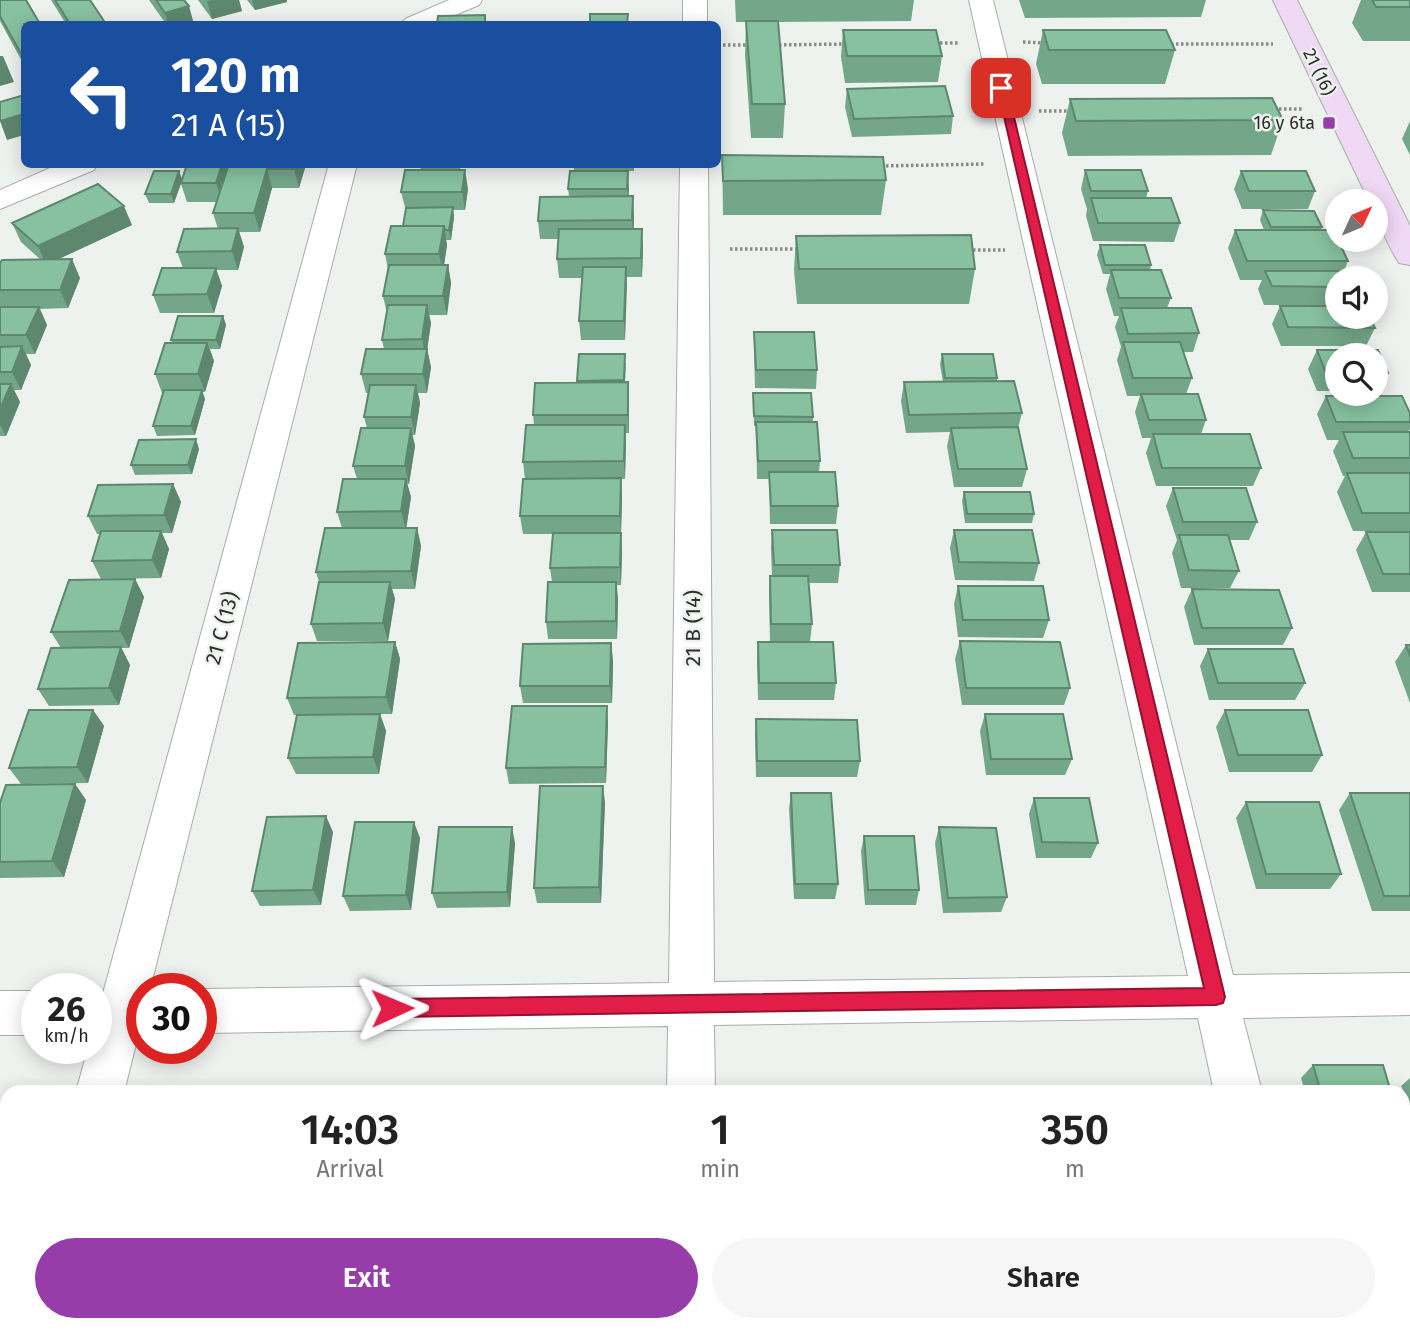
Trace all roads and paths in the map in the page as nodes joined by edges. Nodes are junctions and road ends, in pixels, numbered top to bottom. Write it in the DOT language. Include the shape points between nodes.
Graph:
graph roads {
  1 [pos="470,0"];
  2 [pos="695,0"];
  3 [pos="981,0"];
  4 [pos="1285,0"];
  5 [pos="421,21"];
  6 [pos="695,21"];
  7 [pos="1269,109"];
  8 [pos="1338,109"];
  9 [pos="1007,111"];
  10 [pos="1076,111"];
  11 [pos="1019,164"];
  12 [pos="870,167"];
  13 [pos="75,168"];
  14 [pos="342,168"];
  15 [pos="694,168"];
  16 [pos="0,200"];
  17 [pos="694,249"];
  18 [pos="805,250"];
  19 [pos="957,250"];
  20 [pos="1040,250"];
  21 [pos="1410,256"];
  22 [pos="1410,994"];
  23 [pos="1216,997"];
  24 [pos="691,1004"];
  25 [pos="217,1011"];
  26 [pos="120,1012"];
  27 [pos="0,1013"];
  28 [pos="21,1013"];
  29 [pos="102,1085"];
  30 [pos="691,1085"];
  31 [pos="1236,1085"];
  1 -- 5 [label="street"];
  2 -- 6 [label="street"];
  3 -- 9 [label="street"];
  4 -- 8 [label="street, 21 (16)"];
  7 -- 8 [label="path"];
  8 -- 21 [label="street, 21 (16)"];
  9 -- 10 [label="path"];
  9 -- 11 [label="street"];
  11 -- 12 [label="path"];
  11 -- 20 [label="street"];
  13 -- 16 [label="street"];
  14 -- 26 [label="street, 21 C (13)"];
  15 -- 17 [label="street, 21 B (14)"];
  17 -- 18 [label="path"];
  17 -- 24 [label="street, 21 B (14)"];
  19 -- 20 [label="path"];
  20 -- 23 [label="street"];
  22 -- 23 [label="street"];
  23 -- 24 [label="street"];
  23 -- 31 [label="street"];
  24 -- 25 [label="street"];
  24 -- 30 [label="street, 21 B (14)"];
  26 -- 29 [label="street, 21 C (13)"];
  27 -- 28 [label="street"];
}
